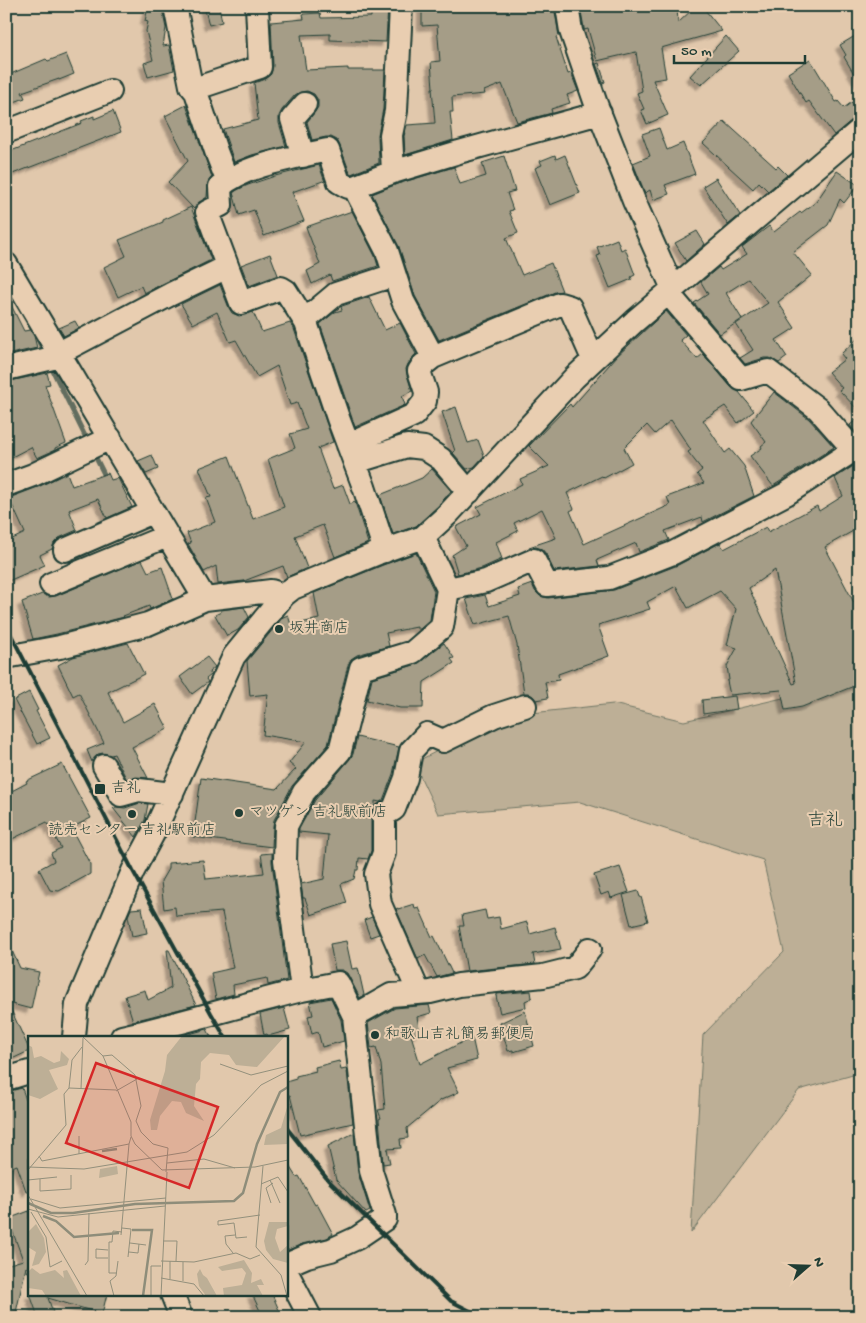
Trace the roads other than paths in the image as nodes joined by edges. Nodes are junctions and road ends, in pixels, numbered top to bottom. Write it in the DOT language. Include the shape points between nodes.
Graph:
graph roads {
  1 [pos="175,6"];
  2 [pos="257,6"];
  3 [pos="401,6"];
  4 [pos="567,6"];
  5 [pos="194,89"];
  6 [pos="110,91"];
  7 [pos="304,104"];
  8 [pos="600,113"];
  9 [pos="860,130"];
  10 [pos="6,132"];
  11 [pos="303,156"];
  12 [pos="393,172"];
  13 [pos="228,180"];
  14 [pos="354,187"];
  15 [pos="227,267"];
  16 [pos="9,273"];
  17 [pos="394,275"];
  18 [pos="671,291"];
  19 [pos="305,320"];
  20 [pos="60,354"];
  21 [pos="433,357"];
  22 [pos="593,359"];
  23 [pos="6,369"];
  24 [pos="110,438"];
  25 [pos="857,447"];
  26 [pos="351,454"];
  27 [pos="6,485"];
  28 [pos="469,492"];
  29 [pos="153,512"];
  30 [pos="167,536"];
  31 [pos="423,537"];
  32 [pos="65,550"];
  33 [pos="385,551"];
  34 [pos="51,584"];
  35 [pos="448,589"];
  36 [pos="284,595"];
  37 [pos="204,599"];
  38 [pos="6,657"];
  39 [pos="524,706"];
  40 [pos="104,766"];
  41 [pos="172,794"];
  42 [pos="590,949"];
  43 [pos="302,990"];
  44 [pos="419,993"];
  45 [pos="354,1016"];
  46 [pos="160,1033"];
  47 [pos="74,1036"];
  48 [pos="132,1036"];
  49 [pos="28,1072"];
  50 [pos="6,1079"];
  51 [pos="288,1264"];
  52 [pos="288,1275"];
  53 [pos="173,1296"];
  54 [pos="181,1317"];
  55 [pos="310,1317"];
  1 -- 5 [label="street"];
  2 -- 5 [label="street" via="260,68"];
  3 -- 12 [label="street" via="396,111 391,135"];
  4 -- 8 [label="street" via="571,31"];
  5 -- 13 [label="street"];
  6 -- 10 [label="street"];
  7 -- 11 [label="street" via="292,119"];
  8 -- 12 [label="street"];
  8 -- 18 [label="street"];
  9 -- 18 [label="street"];
  11 -- 13 [label="street" via="255,168"];
  11 -- 14 [label="street" via="328,150 339,182"];
  12 -- 14 [label="street"];
  13 -- 15 [label="street" via="220,187 220,206 207,212"];
  14 -- 17 [label="street" via="387,251"];
  15 -- 19 [label="street" via="241,303 281,288"];
  15 -- 20 [label="street"];
  16 -- 20 [label="street"];
  17 -- 19 [label="street" via="336,294"];
  17 -- 21 [label="street" via="403,301"];
  18 -- 22 [label="street"];
  18 -- 25 [label="street" via="741,379 768,371 818,409"];
  19 -- 26 [label="street"];
  20 -- 23 [label="street"];
  20 -- 24 [label="street"];
  21 -- 22 [label="street" via="560,304 570,307"];
  21 -- 26 [label="street" via="419,371 426,392 414,415"];
  22 -- 28 [label="street"];
  24 -- 27 [label="street"];
  24 -- 29 [label="street"];
  25 -- 35 [label="street" via="786,494 672,553 609,578 547,586 534,560 486,581"];
  26 -- 28 [label="street" via="407,446 424,448 441,458"];
  26 -- 33 [label="street"];
  28 -- 31 [label="street"];
  29 -- 30 [label="street"];
  29 -- 32 [label="street"];
  30 -- 34 [label="street"];
  30 -- 37 [label="street"];
  31 -- 33 [label="street"];
  31 -- 35 [label="street"];
  33 -- 36 [label="street" via="293,588"];
  35 -- 43 [label="street" via="442,627 413,652 362,668 340,751 304,792 286,826 285,860"];
  36 -- 37 [label="street" via="270,591"];
  36 -- 41 [label="street" via="234,656"];
  37 -- 38 [label="street" via="148,624"];
  39 -- 44 [label="street" via="494,716 443,741 427,734 411,751 406,778 394,809 384,815 384,853 376,874 380,904"];
  40 -- 41 [label="street" via="120,795 139,790"];
  41 -- 47 [label="street" via="133,871 77,1004"];
  42 -- 44 [label="street" via="575,968 542,976"];
  43 -- 45 [label="street" via="338,982"];
  43 -- 46 [label="street" via="219,1011"];
  44 -- 45 [label="street" via="391,995"];
  45 -- 51 [label="street" via="370,1171 385,1219 331,1250"];
  46 -- 48 [label="street"];
  49 -- 50 [label="street"];
  52 -- 55 [label="street"];
  53 -- 54 [label="street"];
}
